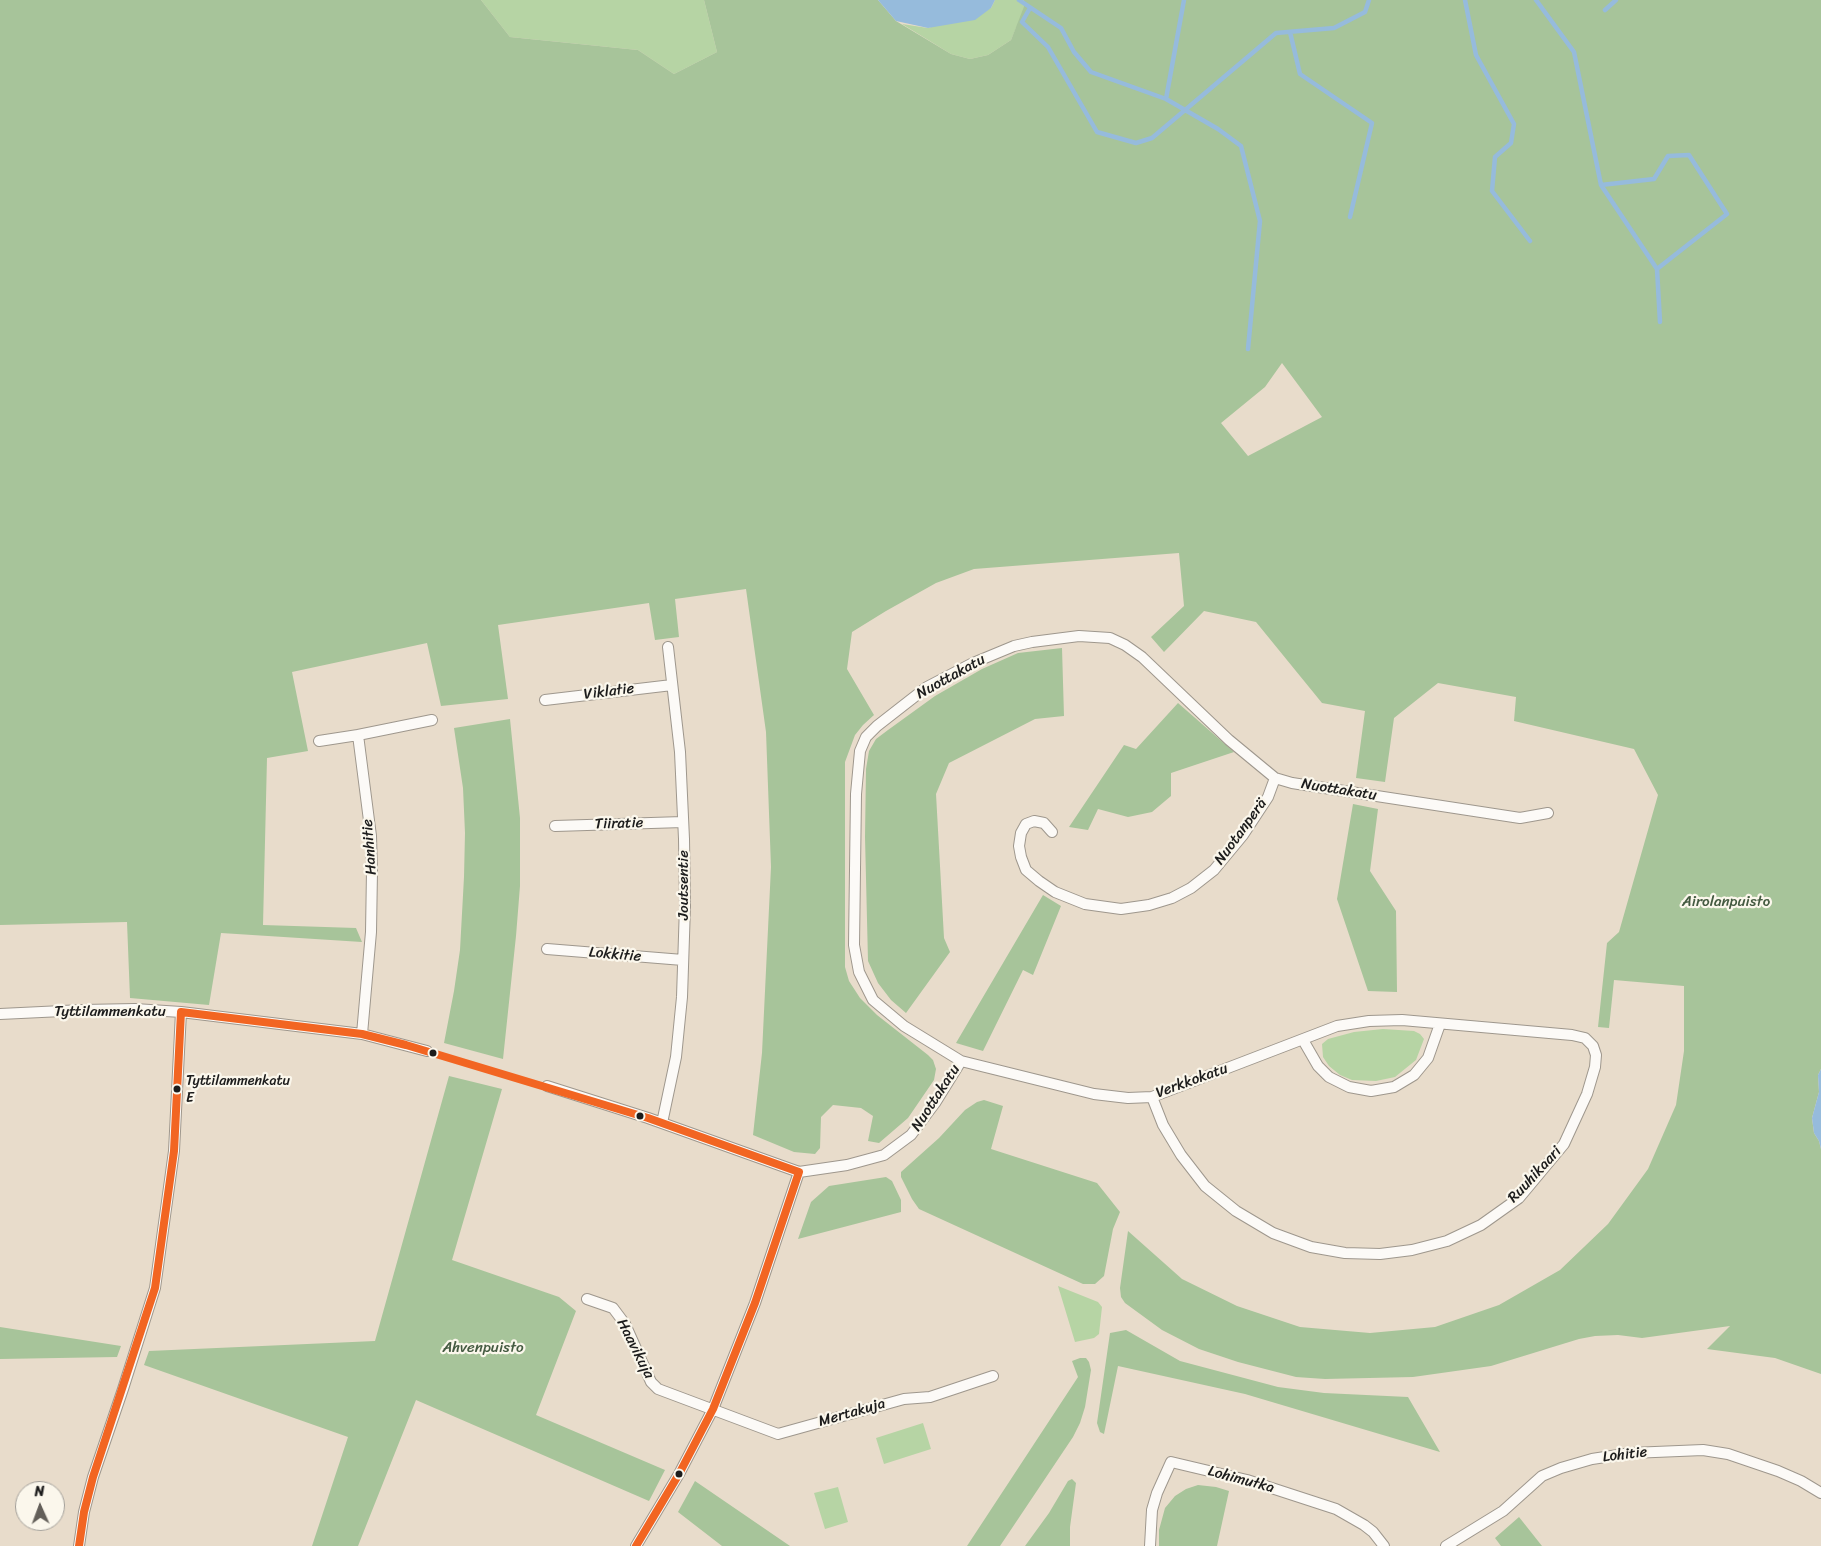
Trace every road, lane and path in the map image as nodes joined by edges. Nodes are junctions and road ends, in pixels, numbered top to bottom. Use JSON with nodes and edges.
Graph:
{"nodes":[{"id":1,"x":668,"y":647,"type":"dead end"},
{"id":2,"x":672,"y":685,"type":"junction"},
{"id":3,"x":545,"y":700,"type":"dead end"},
{"id":4,"x":432,"y":720,"type":"dead end"},
{"id":5,"x":358,"y":735,"type":"junction"},
{"id":6,"x":319,"y":741,"type":"dead end"},
{"id":7,"x":1274,"y":778,"type":"junction"},
{"id":8,"x":1548,"y":812,"type":"dead end"},
{"id":9,"x":683,"y":822,"type":"junction"},
{"id":10,"x":555,"y":826,"type":"dead end"},
{"id":11,"x":1052,"y":832,"type":"dead end"},
{"id":12,"x":547,"y":949,"type":"dead end"},
{"id":13,"x":683,"y":960,"type":"junction"},
{"id":14,"x":181,"y":1012,"type":"junction"},
{"id":15,"x":0,"y":1014,"type":"edge"},
{"id":16,"x":1440,"y":1024,"type":"junction"},
{"id":17,"x":362,"y":1034,"type":"junction"},
{"id":18,"x":1303,"y":1040,"type":"junction"},
{"id":19,"x":1593,"y":1046,"type":"joint"},
{"id":20,"x":427,"y":1051,"type":"dead end"},
{"id":21,"x":961,"y":1061,"type":"junction"},
{"id":22,"x":547,"y":1086,"type":"dead end"},
{"id":23,"x":1152,"y":1097,"type":"junction"},
{"id":24,"x":662,"y":1122,"type":"junction"},
{"id":25,"x":799,"y":1172,"type":"junction"},
{"id":26,"x":586,"y":1299,"type":"dead end"},
{"id":27,"x":993,"y":1376,"type":"dead end"},
{"id":28,"x":712,"y":1409,"type":"junction"},
{"id":29,"x":1821,"y":1493,"type":"edge"},
{"id":30,"x":79,"y":1546,"type":"edge"},
{"id":31,"x":636,"y":1546,"type":"edge"},
{"id":32,"x":1150,"y":1546,"type":"edge"},
{"id":33,"x":1384,"y":1546,"type":"edge"},
{"id":34,"x":1446,"y":1546,"type":"edge"}],
"edges":[{"from":1,"to":2,"type":"street","name":"Joutsentie"},
{"from":2,"to":3,"type":"street","name":"Viklatie"},
{"from":2,"to":9,"type":"street","name":"Joutsentie"},
{"from":4,"to":5,"type":"street"},
{"from":5,"to":6,"type":"street"},
{"from":5,"to":17,"type":"street","name":"Hanhitie"},
{"from":7,"to":8,"type":"street","name":"Nuottakatu"},
{"from":7,"to":11,"type":"street","name":"Nuotanperä"},
{"from":7,"to":21,"type":"street","name":"Nuottakatu"},
{"from":9,"to":10,"type":"street","name":"Tiiratie"},
{"from":9,"to":13,"type":"street","name":"Joutsentie"},
{"from":12,"to":13,"type":"street","name":"Lokkitie"},
{"from":13,"to":24,"type":"street","name":"Joutsentie"},
{"from":14,"to":15,"type":"street","name":"Tyttilammenkatu"},
{"from":14,"to":17,"type":"street","name":"Tyttilammenkatu"},
{"from":14,"to":30,"type":"street"},
{"from":16,"to":18,"type":"street","name":"Verkkokatu"},
{"from":16,"to":18,"type":"street"},
{"from":16,"to":19,"type":"street","name":"Verkkokatu"},
{"from":17,"to":20,"type":"street","name":"Tyttilammenkatu"},
{"from":18,"to":23,"type":"street","name":"Verkkokatu"},
{"from":19,"to":23,"type":"street","name":"Ruuhikaari"},
{"from":21,"to":23,"type":"street","name":"Verkkokatu"},
{"from":21,"to":25,"type":"street","name":"Nuottakatu"},
{"from":22,"to":24,"type":"street"},
{"from":24,"to":25,"type":"street"},
{"from":25,"to":28,"type":"street"},
{"from":26,"to":28,"type":"street","name":"Haavikuja"},
{"from":27,"to":28,"type":"street","name":"Mertakuja"},
{"from":28,"to":31,"type":"street"},
{"from":29,"to":34,"type":"street","name":"Lohitie"},
{"from":32,"to":33,"type":"street","name":"Lohimutka"}]}
